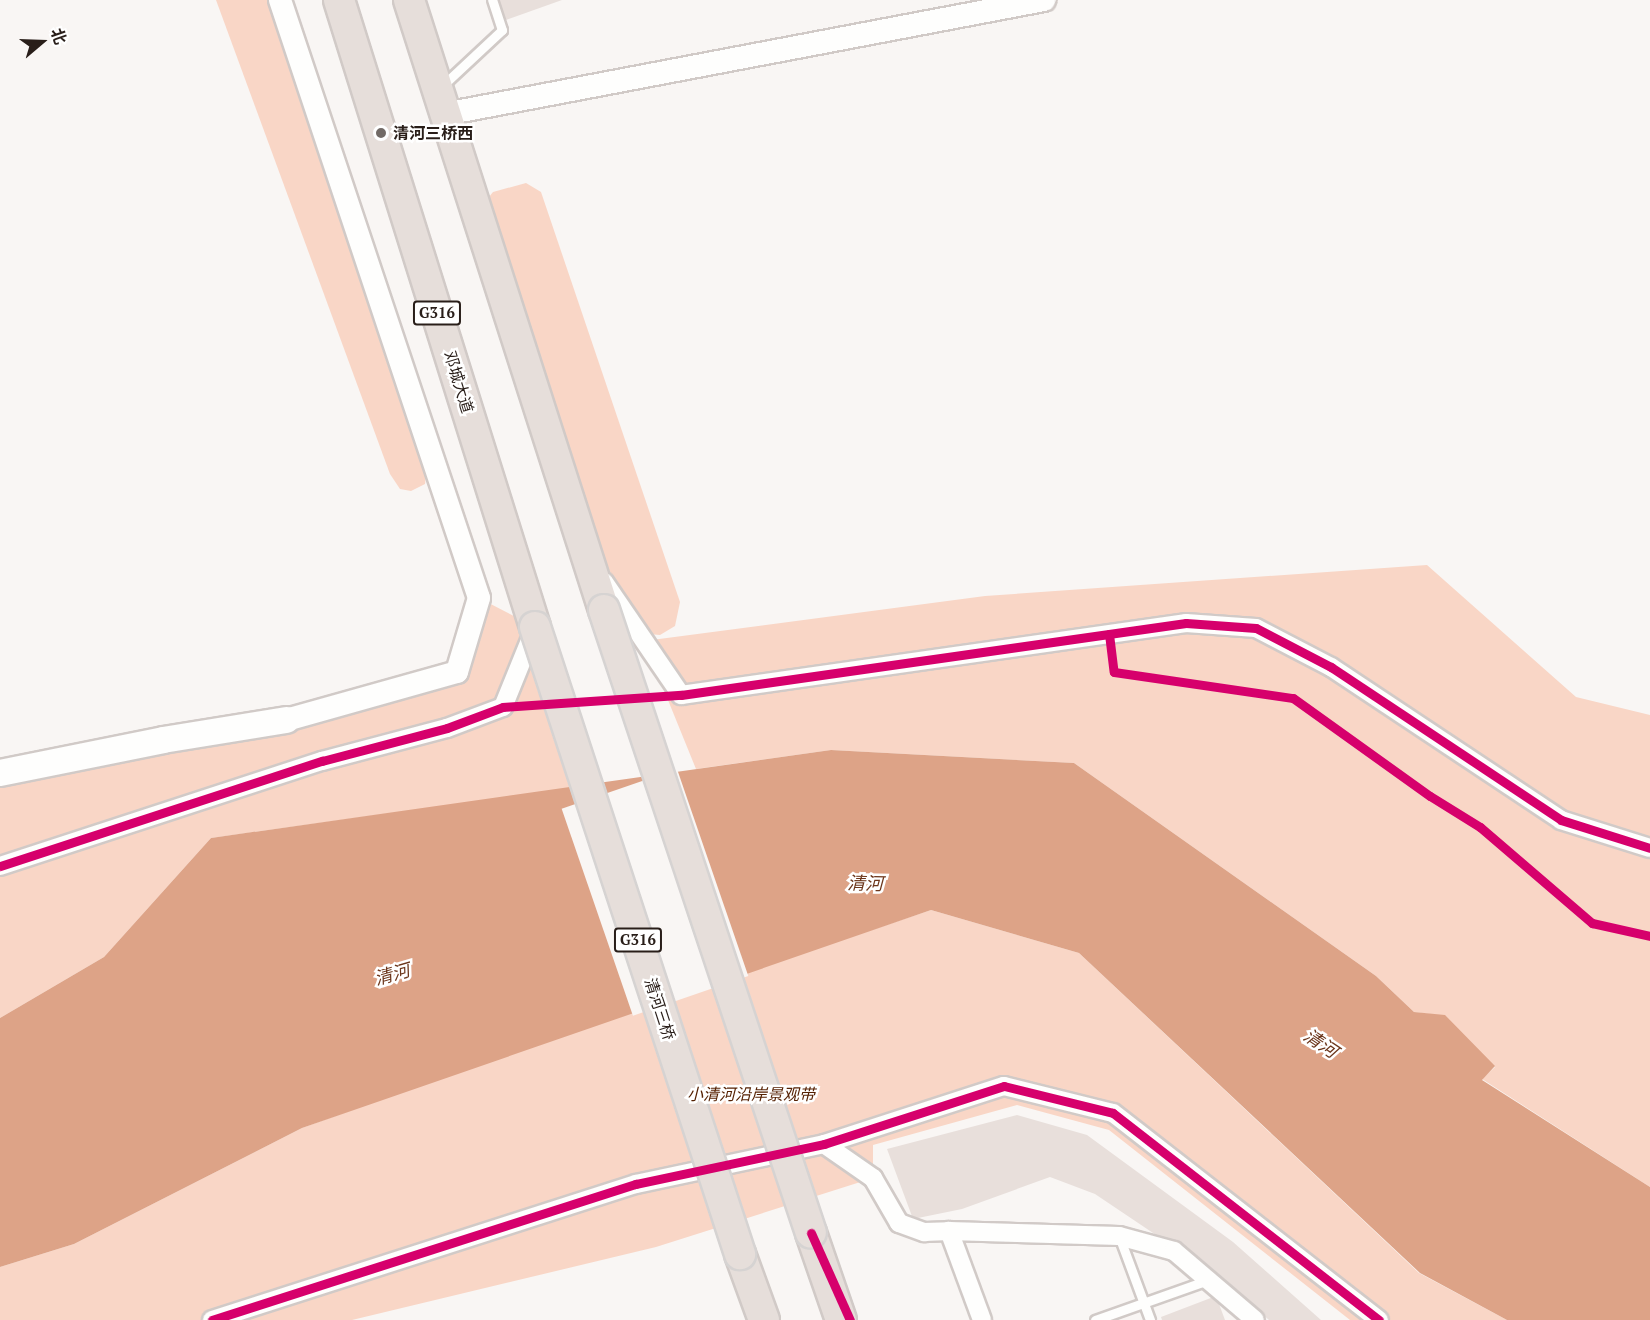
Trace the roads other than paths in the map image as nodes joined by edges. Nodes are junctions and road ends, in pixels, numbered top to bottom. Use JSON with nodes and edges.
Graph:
{"nodes":[{"id":1,"x":280,"y":0,"type":"edge"},
{"id":2,"x":339,"y":0,"type":"edge"},
{"id":3,"x":409,"y":0,"type":"edge"},
{"id":4,"x":492,"y":0,"type":"edge"},
{"id":5,"x":1044,"y":0,"type":"edge"},
{"id":6,"x":442,"y":102,"type":"junction"},
{"id":7,"x":587,"y":557,"type":"junction"},
{"id":8,"x":535,"y":627,"type":"junction"},
{"id":9,"x":286,"y":720,"type":"junction"},
{"id":10,"x":0,"y":757,"type":"edge"},
{"id":11,"x":0,"y":773,"type":"edge"},
{"id":12,"x":1650,"y":848,"type":"edge"},
{"id":13,"x":0,"y":866,"type":"edge"},
{"id":14,"x":824,"y":1144,"type":"junction"},
{"id":15,"x":949,"y":1231,"type":"junction"},
{"id":16,"x":811,"y":1233,"type":"junction"},
{"id":17,"x":1119,"y":1236,"type":"junction"},
{"id":18,"x":740,"y":1254,"type":"junction"},
{"id":19,"x":1208,"y":1280,"type":"junction"},
{"id":20,"x":1144,"y":1303,"type":"junction"},
{"id":21,"x":212,"y":1320,"type":"edge"},
{"id":22,"x":758,"y":1320,"type":"edge"},
{"id":23,"x":764,"y":1320,"type":"edge"},
{"id":24,"x":841,"y":1320,"type":"edge"},
{"id":25,"x":850,"y":1320,"type":"edge"},
{"id":26,"x":982,"y":1320,"type":"edge"},
{"id":27,"x":1095,"y":1320,"type":"edge"},
{"id":28,"x":1150,"y":1320,"type":"edge"},
{"id":29,"x":1254,"y":1320,"type":"edge"},
{"id":30,"x":1379,"y":1320,"type":"edge"}],
"edges":[{"from":1,"to":9,"type":"street"},
{"from":2,"to":8,"type":"highway","name":"邓城大道","number":"G316"},
{"from":3,"to":6,"type":"highway"},
{"from":4,"to":6,"type":"lane"},
{"from":5,"to":6,"type":"street"},
{"from":6,"to":7,"type":"highway"},
{"from":7,"to":12,"type":"street"},
{"from":7,"to":16,"type":"highway","bridge":true},
{"from":8,"to":13,"type":"street"},
{"from":8,"to":18,"type":"highway","name":"清河三桥","number":"G316","bridge":true},
{"from":9,"to":10,"type":"main road"},
{"from":9,"to":11,"type":"main road"},
{"from":14,"to":15,"type":"street"},
{"from":14,"to":21,"type":"street"},
{"from":14,"to":30,"type":"street"},
{"from":15,"to":17,"type":"street"},
{"from":15,"to":26,"type":"street"},
{"from":16,"to":24,"type":"highway"},
{"from":16,"to":25,"type":"street"},
{"from":17,"to":19,"type":"street"},
{"from":17,"to":20,"type":"lane"},
{"from":18,"to":22,"type":"street"},
{"from":18,"to":23,"type":"highway","number":"G316"},
{"from":19,"to":20,"type":"lane"},
{"from":19,"to":29,"type":"street"},
{"from":20,"to":27,"type":"lane"},
{"from":20,"to":28,"type":"lane"}]}
